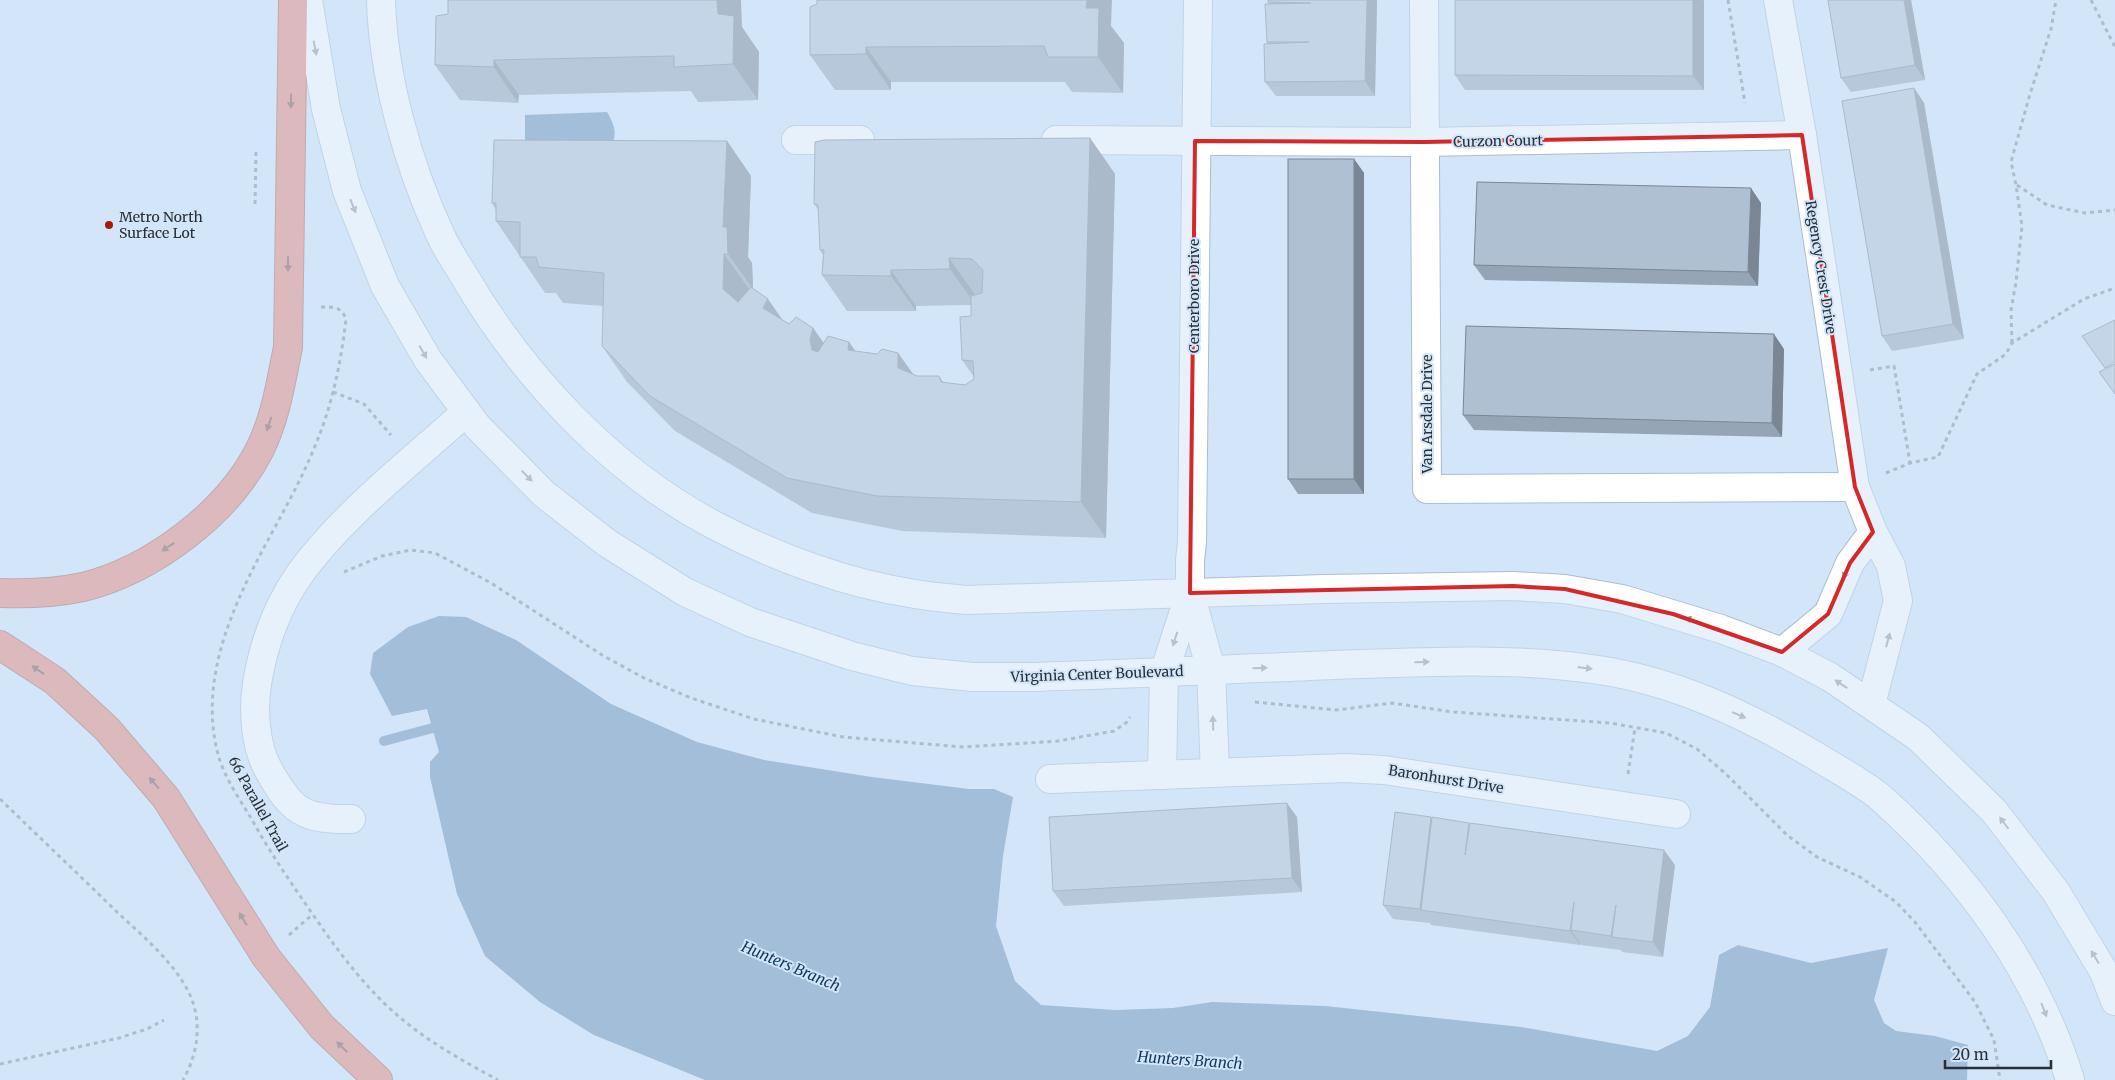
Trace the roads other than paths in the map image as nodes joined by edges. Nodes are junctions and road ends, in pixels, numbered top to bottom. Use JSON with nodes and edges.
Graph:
{"nodes":[{"id":1,"x":293,"y":0,"type":"edge"},
{"id":2,"x":308,"y":0,"type":"edge"},
{"id":3,"x":381,"y":0,"type":"edge"},
{"id":4,"x":1198,"y":0,"type":"edge"},
{"id":5,"x":1424,"y":0,"type":"edge"},
{"id":6,"x":1778,"y":0,"type":"edge"},
{"id":7,"x":1802,"y":135,"type":"junction"},
{"id":8,"x":796,"y":140,"type":"dead end"},
{"id":9,"x":885,"y":140,"type":"edge"},
{"id":10,"x":1032,"y":140,"type":"edge"},
{"id":11,"x":1195,"y":141,"type":"junction"},
{"id":12,"x":1424,"y":142,"type":"junction"},
{"id":13,"x":466,"y":412,"type":"junction"},
{"id":14,"x":1856,"y":486,"type":"junction"},
{"id":15,"x":1873,"y":532,"type":"junction"},
{"id":16,"x":0,"y":593,"type":"edge"},
{"id":17,"x":1190,"y":593,"type":"junction"},
{"id":18,"x":0,"y":645,"type":"edge"},
{"id":19,"x":1782,"y":652,"type":"junction"},
{"id":20,"x":1211,"y":670,"type":"junction"},
{"id":21,"x":1164,"y":673,"type":"junction"},
{"id":22,"x":1871,"y":704,"type":"junction"},
{"id":23,"x":1215,"y":772,"type":"junction"},
{"id":24,"x":1162,"y":775,"type":"junction"},
{"id":25,"x":1050,"y":779,"type":"dead end"},
{"id":26,"x":1676,"y":814,"type":"dead end"},
{"id":27,"x":351,"y":819,"type":"dead end"},
{"id":28,"x":2115,"y":1001,"type":"edge"},
{"id":29,"x":378,"y":1080,"type":"edge"},
{"id":30,"x":2070,"y":1080,"type":"edge"}],
"edges":[{"from":1,"to":16,"type":"highway","one_way":true},
{"from":2,"to":13,"type":"street","name":"Virginia Center Boulevard","one_way":true},
{"from":3,"to":17,"type":"street"},
{"from":4,"to":11,"type":"street","name":"Centerboro Drive"},
{"from":5,"to":12,"type":"street","name":"Van Arsdale Drive"},
{"from":6,"to":7,"type":"street","name":"Regency Crest Drive"},
{"from":7,"to":12,"type":"street","name":"Curzon Court"},
{"from":7,"to":14,"type":"street","name":"Regency Crest Drive"},
{"from":8,"to":9,"type":"street"},
{"from":10,"to":11,"type":"street","name":"Curzon Court"},
{"from":11,"to":12,"type":"street","name":"Curzon Court"},
{"from":11,"to":17,"type":"street","name":"Centerboro Drive"},
{"from":12,"to":14,"type":"street","name":"Van Arsdale Drive"},
{"from":13,"to":21,"type":"street","name":"Virginia Center Boulevard","one_way":true},
{"from":13,"to":27,"type":"street"},
{"from":14,"to":15,"type":"street","name":"Regency Crest Drive"},
{"from":15,"to":19,"type":"street","one_way":true},
{"from":22,"to":15,"type":"street","name":"Regency Crest Drive","one_way":true},
{"from":19,"to":17,"type":"street","one_way":true},
{"from":17,"to":20,"type":"street"},
{"from":17,"to":21,"type":"street","one_way":true},
{"from":29,"to":18,"type":"highway","one_way":true},
{"from":22,"to":19,"type":"street","one_way":true},
{"from":20,"to":21,"type":"street","name":"Virginia Center Boulevard"},
{"from":23,"to":20,"type":"street","one_way":true},
{"from":20,"to":30,"type":"street","name":"Virginia Center Boulevard","one_way":true},
{"from":21,"to":24,"type":"street"},
{"from":28,"to":22,"type":"street","one_way":true},
{"from":23,"to":24,"type":"street","name":"Baronhurst Drive"},
{"from":23,"to":26,"type":"street","name":"Baronhurst Drive"},
{"from":24,"to":25,"type":"street","name":"Baronhurst Drive"}]}
